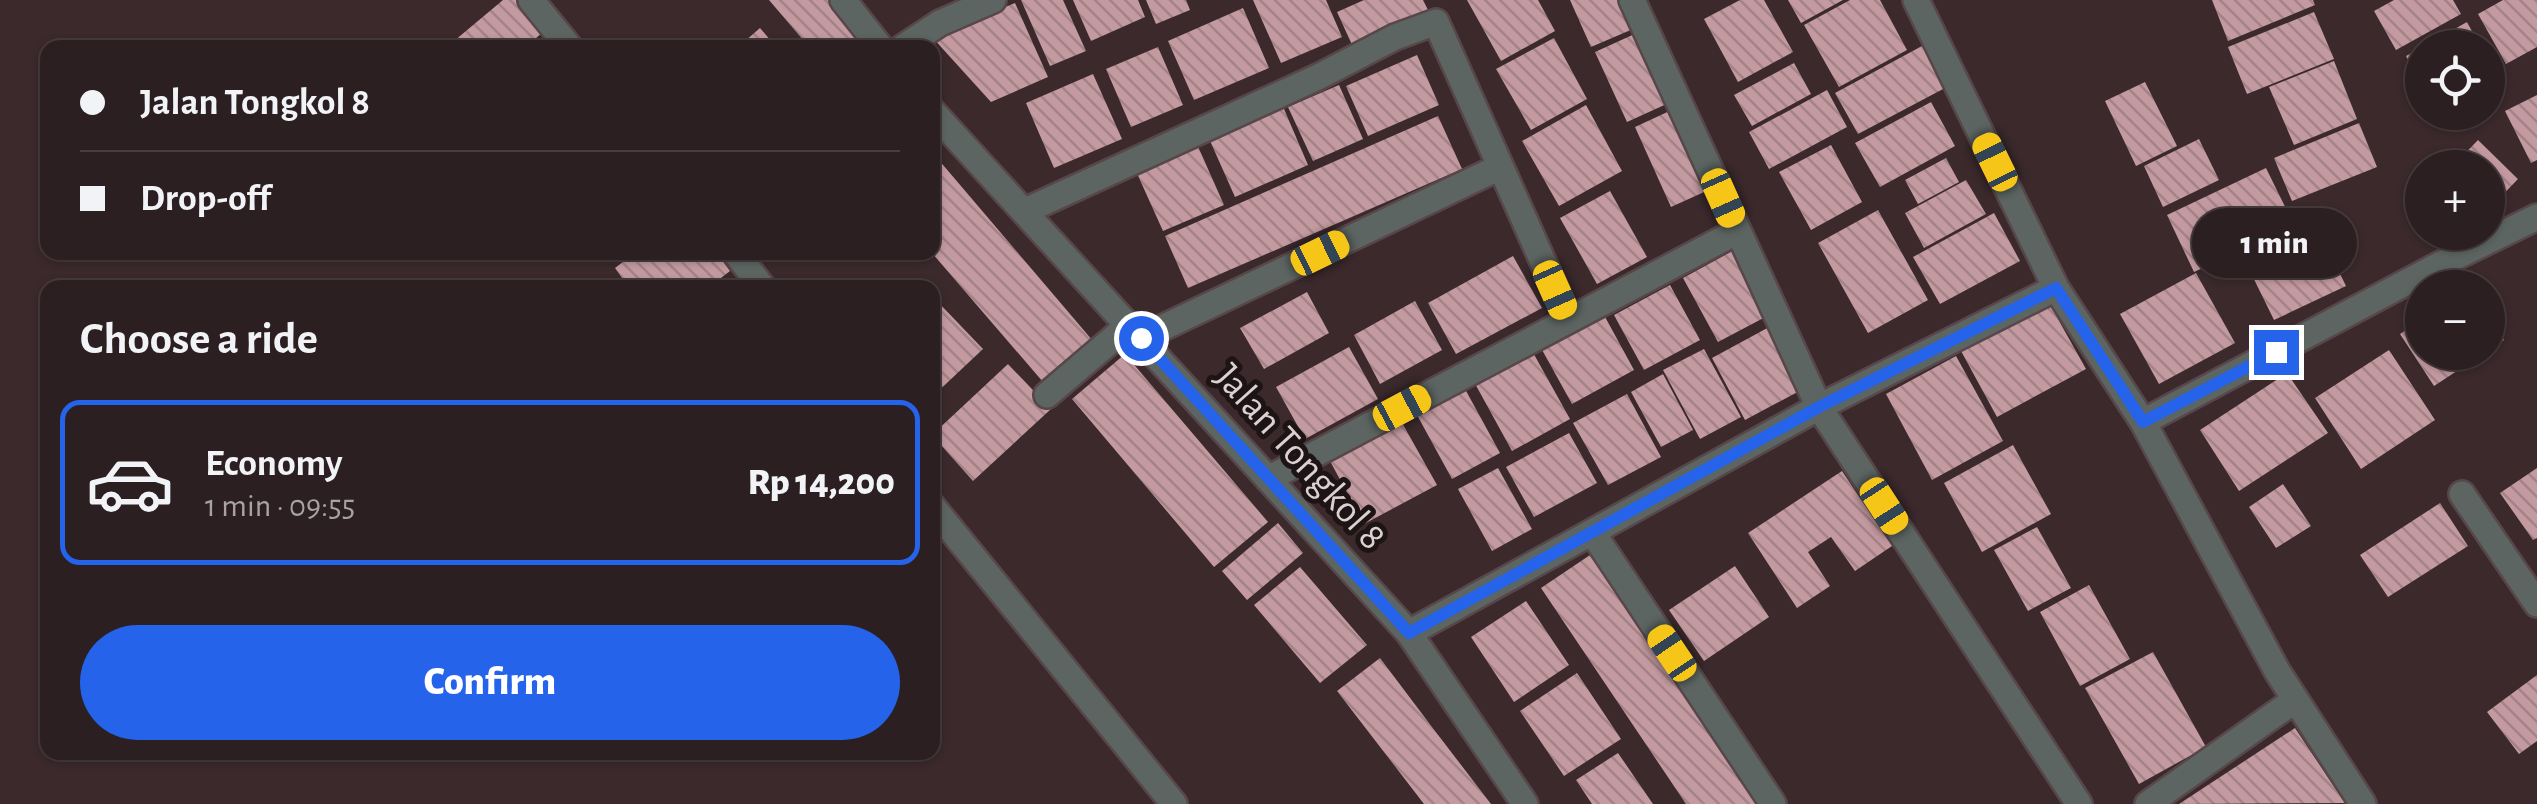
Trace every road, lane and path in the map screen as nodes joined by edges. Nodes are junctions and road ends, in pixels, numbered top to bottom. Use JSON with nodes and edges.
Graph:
{"nodes":[{"id":1,"x":531,"y":0,"type":"edge"},
{"id":2,"x":843,"y":0,"type":"edge"},
{"id":3,"x":991,"y":0,"type":"edge"},
{"id":4,"x":1632,"y":0,"type":"edge"},
{"id":5,"x":1916,"y":0,"type":"edge"},
{"id":6,"x":1431,"y":11,"type":"edge"},
{"id":7,"x":564,"y":40,"type":"edge"},
{"id":8,"x":874,"y":40,"type":"edge"},
{"id":9,"x":915,"y":40,"type":"edge"},
{"id":10,"x":940,"y":120,"type":"edge"},
{"id":11,"x":1500,"y":167,"type":"junction"},
{"id":12,"x":1025,"y":211,"type":"junction"},
{"id":13,"x":2537,"y":218,"type":"edge"},
{"id":14,"x":1738,"y":231,"type":"junction"},
{"id":15,"x":2056,"y":288,"type":"junction"},
{"id":16,"x":1568,"y":320,"type":"junction"},
{"id":17,"x":1135,"y":332,"type":"junction"},
{"id":18,"x":1047,"y":394,"type":"dead end"},
{"id":19,"x":1819,"y":407,"type":"junction"},
{"id":20,"x":2143,"y":422,"type":"junction"},
{"id":21,"x":1268,"y":479,"type":"junction"},
{"id":22,"x":2462,"y":494,"type":"dead end"},
{"id":23,"x":940,"y":516,"type":"edge"},
{"id":24,"x":1592,"y":532,"type":"junction"},
{"id":25,"x":2537,"y":604,"type":"edge"},
{"id":26,"x":1409,"y":633,"type":"junction"},
{"id":27,"x":2295,"y":700,"type":"junction"},
{"id":28,"x":1174,"y":804,"type":"edge"},
{"id":29,"x":1525,"y":804,"type":"edge"},
{"id":30,"x":1772,"y":804,"type":"edge"},
{"id":31,"x":2080,"y":804,"type":"edge"},
{"id":32,"x":2148,"y":804,"type":"edge"},
{"id":33,"x":2363,"y":804,"type":"edge"}],
"edges":[{"from":1,"to":7,"type":"street"},
{"from":2,"to":8,"type":"street"},
{"from":3,"to":9,"type":"street"},
{"from":4,"to":14,"type":"street"},
{"from":5,"to":15,"type":"street"},
{"from":6,"to":11,"type":"street"},
{"from":6,"to":12,"type":"street"},
{"from":10,"to":12,"type":"street","name":"Jalan Tongkol 8"},
{"from":11,"to":16,"type":"street"},
{"from":11,"to":17,"type":"street"},
{"from":12,"to":17,"type":"street","name":"Jalan Tongkol 8"},
{"from":13,"to":20,"type":"street"},
{"from":14,"to":16,"type":"street"},
{"from":14,"to":19,"type":"street"},
{"from":15,"to":19,"type":"street"},
{"from":15,"to":20,"type":"street"},
{"from":16,"to":21,"type":"street"},
{"from":17,"to":18,"type":"street"},
{"from":17,"to":21,"type":"street","name":"Jalan Tongkol 8"},
{"from":19,"to":24,"type":"street"},
{"from":19,"to":31,"type":"street"},
{"from":20,"to":27,"type":"street"},
{"from":21,"to":26,"type":"street","name":"Jalan Tongkol 8"},
{"from":22,"to":25,"type":"street"},
{"from":23,"to":28,"type":"street"},
{"from":24,"to":26,"type":"street"},
{"from":24,"to":30,"type":"street"},
{"from":26,"to":29,"type":"street","name":"Jalan Tongkol 8"},
{"from":27,"to":32,"type":"street"},
{"from":27,"to":33,"type":"street"}]}
